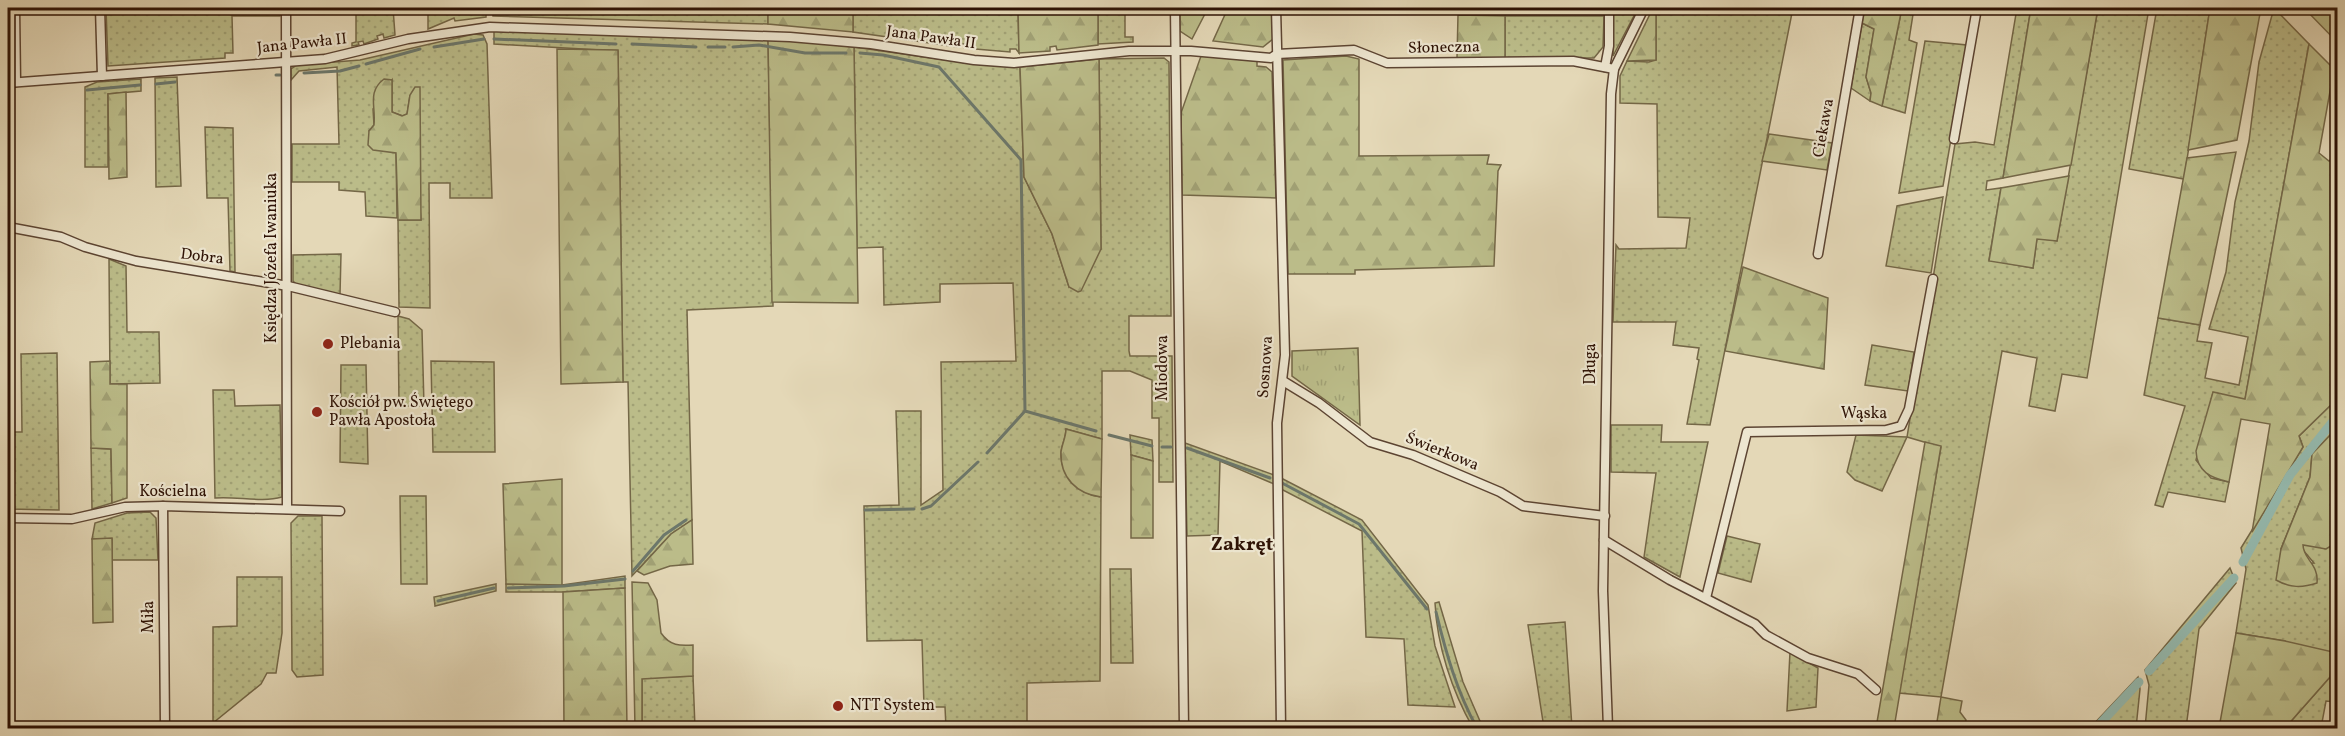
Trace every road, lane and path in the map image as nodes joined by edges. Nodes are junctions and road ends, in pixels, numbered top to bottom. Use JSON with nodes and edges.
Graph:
{"nodes":[{"id":1,"x":15,"y":8,"type":"edge"},
{"id":2,"x":100,"y":8,"type":"edge"},
{"id":3,"x":286,"y":8,"type":"edge"},
{"id":4,"x":1175,"y":8,"type":"edge"},
{"id":5,"x":1276,"y":8,"type":"edge"},
{"id":6,"x":1609,"y":8,"type":"edge"},
{"id":7,"x":1644,"y":8,"type":"edge"},
{"id":8,"x":1860,"y":8,"type":"edge"},
{"id":9,"x":1977,"y":8,"type":"edge"},
{"id":10,"x":1176,"y":51,"type":"junction"},
{"id":11,"x":1277,"y":54,"type":"junction"},
{"id":12,"x":286,"y":62,"type":"junction"},
{"id":13,"x":1610,"y":68,"type":"junction"},
{"id":14,"x":102,"y":76,"type":"junction"},
{"id":15,"x":12,"y":83,"type":"edge"},
{"id":16,"x":1954,"y":140,"type":"dead end"},
{"id":17,"x":8,"y":227,"type":"edge"},
{"id":18,"x":1818,"y":254,"type":"dead end"},
{"id":19,"x":1933,"y":279,"type":"dead end"},
{"id":20,"x":288,"y":286,"type":"junction"},
{"id":21,"x":395,"y":312,"type":"dead end"},
{"id":22,"x":1283,"y":381,"type":"junction"},
{"id":23,"x":163,"y":506,"type":"junction"},
{"id":24,"x":286,"y":510,"type":"junction"},
{"id":25,"x":340,"y":511,"type":"dead end"},
{"id":26,"x":1605,"y":516,"type":"junction"},
{"id":27,"x":8,"y":518,"type":"edge"},
{"id":28,"x":1604,"y":540,"type":"junction"},
{"id":29,"x":1706,"y":598,"type":"junction"},
{"id":30,"x":1876,"y":690,"type":"dead end"},
{"id":31,"x":165,"y":729,"type":"edge"},
{"id":32,"x":1184,"y":729,"type":"edge"},
{"id":33,"x":1281,"y":729,"type":"edge"},
{"id":34,"x":1608,"y":729,"type":"edge"}],
"edges":[{"from":1,"to":15,"type":"street"},
{"from":2,"to":14,"type":"street"},
{"from":3,"to":12,"type":"street","name":"Księdza Józefa Iwaniuka"},
{"from":4,"to":10,"type":"street","name":"Miodowa"},
{"from":5,"to":11,"type":"street","name":"Sosnowa"},
{"from":6,"to":13,"type":"street"},
{"from":7,"to":13,"type":"street","name":"Długa"},
{"from":8,"to":18,"type":"street","name":"Ciekawa"},
{"from":9,"to":16,"type":"street"},
{"from":10,"to":11,"type":"street","name":"Jana Pawła II"},
{"from":10,"to":12,"type":"street","name":"Jana Pawła II"},
{"from":10,"to":32,"type":"street","name":"Miodowa"},
{"from":11,"to":13,"type":"street","name":"Słoneczna"},
{"from":11,"to":22,"type":"street","name":"Sosnowa"},
{"from":12,"to":14,"type":"street","name":"Jana Pawła II"},
{"from":12,"to":20,"type":"street","name":"Księdza Józefa Iwaniuka"},
{"from":13,"to":26,"type":"street","name":"Długa"},
{"from":14,"to":15,"type":"street","name":"Jana Pawła II"},
{"from":17,"to":20,"type":"street","name":"Dobra"},
{"from":19,"to":29,"type":"street","name":"Wąska"},
{"from":20,"to":21,"type":"street","name":"Dobra"},
{"from":20,"to":24,"type":"street","name":"Księdza Józefa Iwaniuka"},
{"from":22,"to":26,"type":"street","name":"Świerkowa"},
{"from":22,"to":33,"type":"street","name":"Sosnowa"},
{"from":23,"to":24,"type":"street","name":"Kościelna"},
{"from":23,"to":27,"type":"street","name":"Kościelna"},
{"from":23,"to":31,"type":"street","name":"Miła"},
{"from":24,"to":25,"type":"street","name":"Kościelna"},
{"from":26,"to":28,"type":"street","name":"Długa"},
{"from":28,"to":29,"type":"street"},
{"from":28,"to":34,"type":"street","name":"Długa"},
{"from":29,"to":30,"type":"street"}]}
